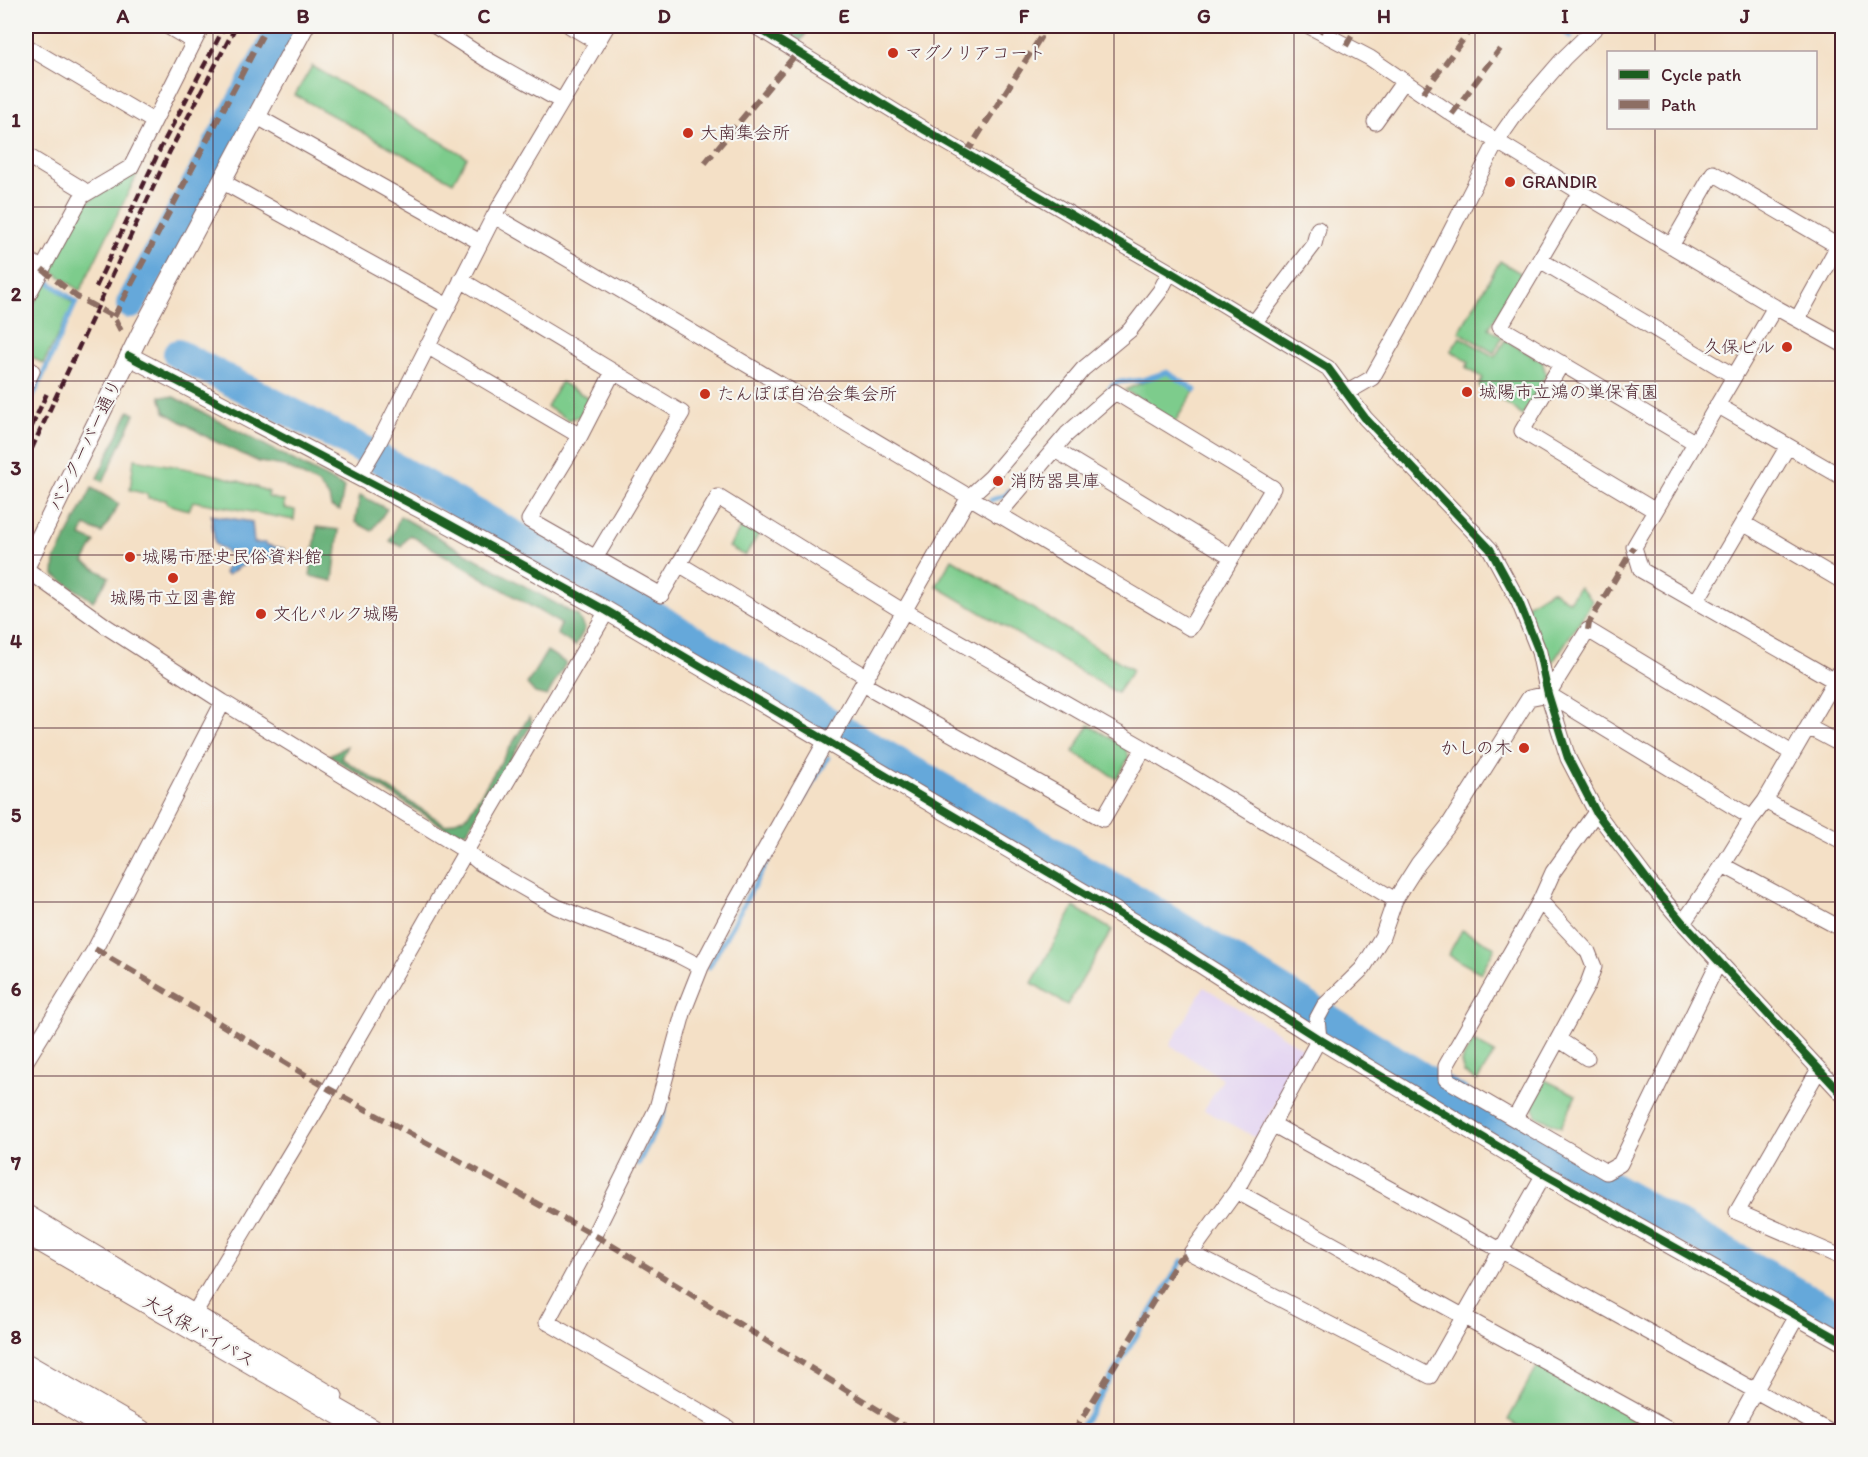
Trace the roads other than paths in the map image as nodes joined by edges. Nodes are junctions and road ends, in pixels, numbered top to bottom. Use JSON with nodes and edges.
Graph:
{"nodes":[{"id":1,"x":167,"y":26,"type":"edge"},
{"id":2,"x":202,"y":26,"type":"edge"},
{"id":3,"x":305,"y":26,"type":"edge"},
{"id":4,"x":435,"y":26,"type":"edge"},
{"id":5,"x":570,"y":26,"type":"edge"},
{"id":6,"x":607,"y":26,"type":"edge"},
{"id":7,"x":754,"y":26,"type":"edge"},
{"id":8,"x":1309,"y":26,"type":"edge"},
{"id":9,"x":1597,"y":26,"type":"edge"},
{"id":10,"x":194,"y":42,"type":"junction"},
{"id":11,"x":597,"y":42,"type":"junction"},
{"id":12,"x":26,"y":46,"type":"edge"},
{"id":13,"x":1404,"y":81,"type":"junction"},
{"id":14,"x":561,"y":101,"type":"junction"},
{"id":15,"x":256,"y":116,"type":"junction"},
{"id":16,"x":153,"y":121,"type":"junction"},
{"id":17,"x":1375,"y":122,"type":"dead end"},
{"id":18,"x":1497,"y":141,"type":"junction"},
{"id":19,"x":26,"y":155,"type":"edge"},
{"id":20,"x":223,"y":182,"type":"junction"},
{"id":21,"x":1580,"y":192,"type":"junction"},
{"id":22,"x":82,"y":196,"type":"junction"},
{"id":23,"x":494,"y":216,"type":"junction"},
{"id":24,"x":1318,"y":229,"type":"dead end"},
{"id":25,"x":480,"y":242,"type":"junction"},
{"id":26,"x":1671,"y":246,"type":"junction"},
{"id":27,"x":26,"y":258,"type":"edge"},
{"id":28,"x":1540,"y":260,"type":"junction"},
{"id":29,"x":42,"y":268,"type":"junction"},
{"id":30,"x":1170,"y":272,"type":"junction"},
{"id":31,"x":461,"y":280,"type":"junction"},
{"id":32,"x":26,"y":300,"type":"edge"},
{"id":33,"x":448,"y":306,"type":"junction"},
{"id":34,"x":1776,"y":307,"type":"junction"},
{"id":35,"x":1798,"y":318,"type":"junction"},
{"id":36,"x":1254,"y":323,"type":"junction"},
{"id":37,"x":1842,"y":344,"type":"edge"},
{"id":38,"x":427,"y":346,"type":"junction"},
{"id":39,"x":129,"y":356,"type":"junction"},
{"id":40,"x":1562,"y":363,"type":"junction"},
{"id":41,"x":26,"y":366,"type":"edge"},
{"id":42,"x":613,"y":372,"type":"junction"},
{"id":43,"x":1734,"y":376,"type":"junction"},
{"id":44,"x":26,"y":384,"type":"edge"},
{"id":45,"x":1346,"y":393,"type":"junction"},
{"id":46,"x":1717,"y":405,"type":"junction"},
{"id":47,"x":580,"y":436,"type":"junction"},
{"id":48,"x":1694,"y":442,"type":"junction"},
{"id":49,"x":1788,"y":446,"type":"junction"},
{"id":50,"x":1055,"y":450,"type":"junction"},
{"id":51,"x":358,"y":476,"type":"junction"},
{"id":52,"x":1842,"y":477,"type":"edge"},
{"id":53,"x":969,"y":497,"type":"junction"},
{"id":54,"x":1654,"y":510,"type":"junction"},
{"id":55,"x":998,"y":515,"type":"junction"},
{"id":56,"x":1743,"y":524,"type":"junction"},
{"id":57,"x":596,"y":557,"type":"junction"},
{"id":58,"x":1232,"y":558,"type":"junction"},
{"id":59,"x":679,"y":564,"type":"junction"},
{"id":60,"x":26,"y":567,"type":"edge"},
{"id":61,"x":1842,"y":581,"type":"edge"},
{"id":62,"x":1696,"y":602,"type":"junction"},
{"id":63,"x":607,"y":611,"type":"junction"},
{"id":64,"x":905,"y":611,"type":"junction"},
{"id":65,"x":1839,"y":675,"type":"edge"},
{"id":66,"x":865,"y":681,"type":"junction"},
{"id":67,"x":1548,"y":694,"type":"junction"},
{"id":68,"x":223,"y":702,"type":"junction"},
{"id":69,"x":1808,"y":727,"type":"junction"},
{"id":70,"x":830,"y":740,"type":"junction"},
{"id":71,"x":1842,"y":745,"type":"edge"},
{"id":72,"x":1144,"y":748,"type":"junction"},
{"id":73,"x":1792,"y":753,"type":"junction"},
{"id":74,"x":1765,"y":801,"type":"junction"},
{"id":75,"x":1596,"y":812,"type":"junction"},
{"id":76,"x":1752,"y":818,"type":"junction"},
{"id":77,"x":1842,"y":841,"type":"edge"},
{"id":78,"x":466,"y":851,"type":"junction"},
{"id":79,"x":1723,"y":865,"type":"junction"},
{"id":80,"x":1395,"y":900,"type":"junction"},
{"id":81,"x":1540,"y":901,"type":"junction"},
{"id":82,"x":1683,"y":923,"type":"junction"},
{"id":83,"x":1842,"y":929,"type":"edge"},
{"id":84,"x":1719,"y":961,"type":"junction"},
{"id":85,"x":701,"y":967,"type":"junction"},
{"id":86,"x":1319,"y":1039,"type":"junction"},
{"id":87,"x":1557,"y":1039,"type":"junction"},
{"id":88,"x":1587,"y":1058,"type":"dead end"},
{"id":89,"x":26,"y":1060,"type":"edge"},
{"id":90,"x":1819,"y":1069,"type":"junction"},
{"id":91,"x":1842,"y":1095,"type":"edge"},
{"id":92,"x":1515,"y":1118,"type":"junction"},
{"id":93,"x":1272,"y":1124,"type":"junction"},
{"id":94,"x":1544,"y":1174,"type":"junction"},
{"id":95,"x":1236,"y":1191,"type":"junction"},
{"id":96,"x":26,"y":1212,"type":"edge"},
{"id":97,"x":26,"y":1231,"type":"edge"},
{"id":98,"x":1502,"y":1250,"type":"junction"},
{"id":99,"x":1841,"y":1257,"type":"edge"},
{"id":100,"x":195,"y":1312,"type":"junction"},
{"id":101,"x":1464,"y":1315,"type":"junction"},
{"id":102,"x":1797,"y":1316,"type":"junction"},
{"id":103,"x":1842,"y":1341,"type":"edge"},
{"id":104,"x":26,"y":1366,"type":"edge"},
{"id":105,"x":26,"y":1385,"type":"edge"},
{"id":106,"x":1756,"y":1391,"type":"junction"},
{"id":107,"x":107,"y":1431,"type":"edge"},
{"id":108,"x":140,"y":1431,"type":"edge"},
{"id":109,"x":373,"y":1431,"type":"edge"},
{"id":110,"x":382,"y":1431,"type":"edge"},
{"id":111,"x":731,"y":1431,"type":"edge"},
{"id":112,"x":1673,"y":1431,"type":"edge"},
{"id":113,"x":1732,"y":1431,"type":"edge"},
{"id":114,"x":1830,"y":1431,"type":"edge"}],
"edges":[{"from":1,"to":10,"type":"street"},
{"from":2,"to":10,"type":"street"},
{"from":3,"to":15,"type":"street","name":"バンクーバー通り"},
{"from":4,"to":14,"type":"street"},
{"from":5,"to":11,"type":"street"},
{"from":6,"to":11,"type":"street"},
{"from":7,"to":30,"type":"street"},
{"from":8,"to":13,"type":"street"},
{"from":9,"to":18,"type":"street"},
{"from":10,"to":16,"type":"street"},
{"from":11,"to":14,"type":"street"},
{"from":12,"to":16,"type":"street"},
{"from":13,"to":17,"type":"street"},
{"from":13,"to":18,"type":"street"},
{"from":14,"to":23,"type":"street"},
{"from":15,"to":20,"type":"street","name":"バンクーバー通り"},
{"from":15,"to":25,"type":"street"},
{"from":16,"to":22,"type":"street"},
{"from":18,"to":21,"type":"street"},
{"from":18,"to":45,"type":"street"},
{"from":19,"to":22,"type":"street"},
{"from":20,"to":33,"type":"street"},
{"from":20,"to":39,"type":"street","name":"バンクーバー通り"},
{"from":21,"to":26,"type":"street"},
{"from":21,"to":28,"type":"street"},
{"from":22,"to":29,"type":"street"},
{"from":23,"to":25,"type":"street"},
{"from":23,"to":53,"type":"street"},
{"from":24,"to":36,"type":"street"},
{"from":25,"to":31,"type":"street"},
{"from":26,"to":34,"type":"street"},
{"from":26,"to":35,"type":"street"},
{"from":27,"to":29,"type":"street"},
{"from":28,"to":40,"type":"street"},
{"from":28,"to":43,"type":"street"},
{"from":29,"to":32,"type":"street"},
{"from":30,"to":36,"type":"street"},
{"from":30,"to":53,"type":"street"},
{"from":31,"to":33,"type":"street"},
{"from":31,"to":42,"type":"street"},
{"from":33,"to":38,"type":"street"},
{"from":34,"to":35,"type":"street"},
{"from":34,"to":43,"type":"street"},
{"from":35,"to":37,"type":"street"},
{"from":36,"to":45,"type":"street"},
{"from":38,"to":47,"type":"street"},
{"from":38,"to":51,"type":"street"},
{"from":39,"to":51,"type":"street"},
{"from":39,"to":60,"type":"street","name":"バンクーバー通り"},
{"from":40,"to":48,"type":"street"},
{"from":40,"to":54,"type":"street"},
{"from":41,"to":44,"type":"street"},
{"from":42,"to":47,"type":"street"},
{"from":42,"to":57,"type":"street"},
{"from":43,"to":46,"type":"street"},
{"from":45,"to":67,"type":"street"},
{"from":46,"to":48,"type":"street"},
{"from":46,"to":49,"type":"street"},
{"from":47,"to":57,"type":"street"},
{"from":48,"to":54,"type":"street"},
{"from":49,"to":52,"type":"street"},
{"from":49,"to":56,"type":"street"},
{"from":50,"to":55,"type":"street"},
{"from":50,"to":58,"type":"street"},
{"from":50,"to":58,"type":"street"},
{"from":51,"to":63,"type":"street"},
{"from":53,"to":55,"type":"street"},
{"from":53,"to":64,"type":"street"},
{"from":54,"to":62,"type":"street"},
{"from":55,"to":58,"type":"street"},
{"from":56,"to":61,"type":"street"},
{"from":56,"to":62,"type":"street"},
{"from":57,"to":59,"type":"street"},
{"from":59,"to":64,"type":"street"},
{"from":59,"to":66,"type":"street"},
{"from":60,"to":68,"type":"street"},
{"from":62,"to":65,"type":"street"},
{"from":63,"to":70,"type":"street"},
{"from":63,"to":78,"type":"street"},
{"from":64,"to":66,"type":"street"},
{"from":64,"to":72,"type":"street"},
{"from":65,"to":69,"type":"street"},
{"from":66,"to":70,"type":"street"},
{"from":66,"to":72,"type":"street"},
{"from":67,"to":73,"type":"street"},
{"from":67,"to":75,"type":"street"},
{"from":67,"to":76,"type":"street"},
{"from":67,"to":80,"type":"street"},
{"from":68,"to":78,"type":"street"},
{"from":68,"to":89,"type":"street"},
{"from":69,"to":71,"type":"street"},
{"from":69,"to":73,"type":"street"},
{"from":70,"to":85,"type":"street"},
{"from":70,"to":86,"type":"street"},
{"from":72,"to":80,"type":"street"},
{"from":73,"to":74,"type":"street"},
{"from":74,"to":76,"type":"street"},
{"from":74,"to":77,"type":"street"},
{"from":75,"to":81,"type":"street"},
{"from":75,"to":82,"type":"street"},
{"from":76,"to":79,"type":"street"},
{"from":78,"to":85,"type":"street"},
{"from":78,"to":100,"type":"street"},
{"from":79,"to":82,"type":"street"},
{"from":79,"to":83,"type":"street"},
{"from":80,"to":86,"type":"street"},
{"from":81,"to":87,"type":"street"},
{"from":81,"to":92,"type":"street"},
{"from":82,"to":84,"type":"street"},
{"from":84,"to":90,"type":"street"},
{"from":84,"to":92,"type":"street"},
{"from":85,"to":111,"type":"street"},
{"from":86,"to":93,"type":"street"},
{"from":86,"to":94,"type":"street"},
{"from":87,"to":88,"type":"street"},
{"from":87,"to":92,"type":"street"},
{"from":90,"to":91,"type":"street"},
{"from":90,"to":99,"type":"street"},
{"from":93,"to":95,"type":"street"},
{"from":93,"to":98,"type":"street"},
{"from":94,"to":98,"type":"street"},
{"from":94,"to":102,"type":"street"},
{"from":95,"to":101,"type":"street"},
{"from":95,"to":101,"type":"street"},
{"from":96,"to":100,"type":"street"},
{"from":97,"to":109,"type":"highway","name":"大久保バイパス"},
{"from":98,"to":101,"type":"street"},
{"from":98,"to":106,"type":"street"},
{"from":100,"to":110,"type":"street"},
{"from":101,"to":112,"type":"street"},
{"from":102,"to":103,"type":"street"},
{"from":102,"to":106,"type":"street"},
{"from":104,"to":108,"type":"highway"},
{"from":105,"to":107,"type":"street"},
{"from":106,"to":113,"type":"street"},
{"from":106,"to":114,"type":"street"}]}
